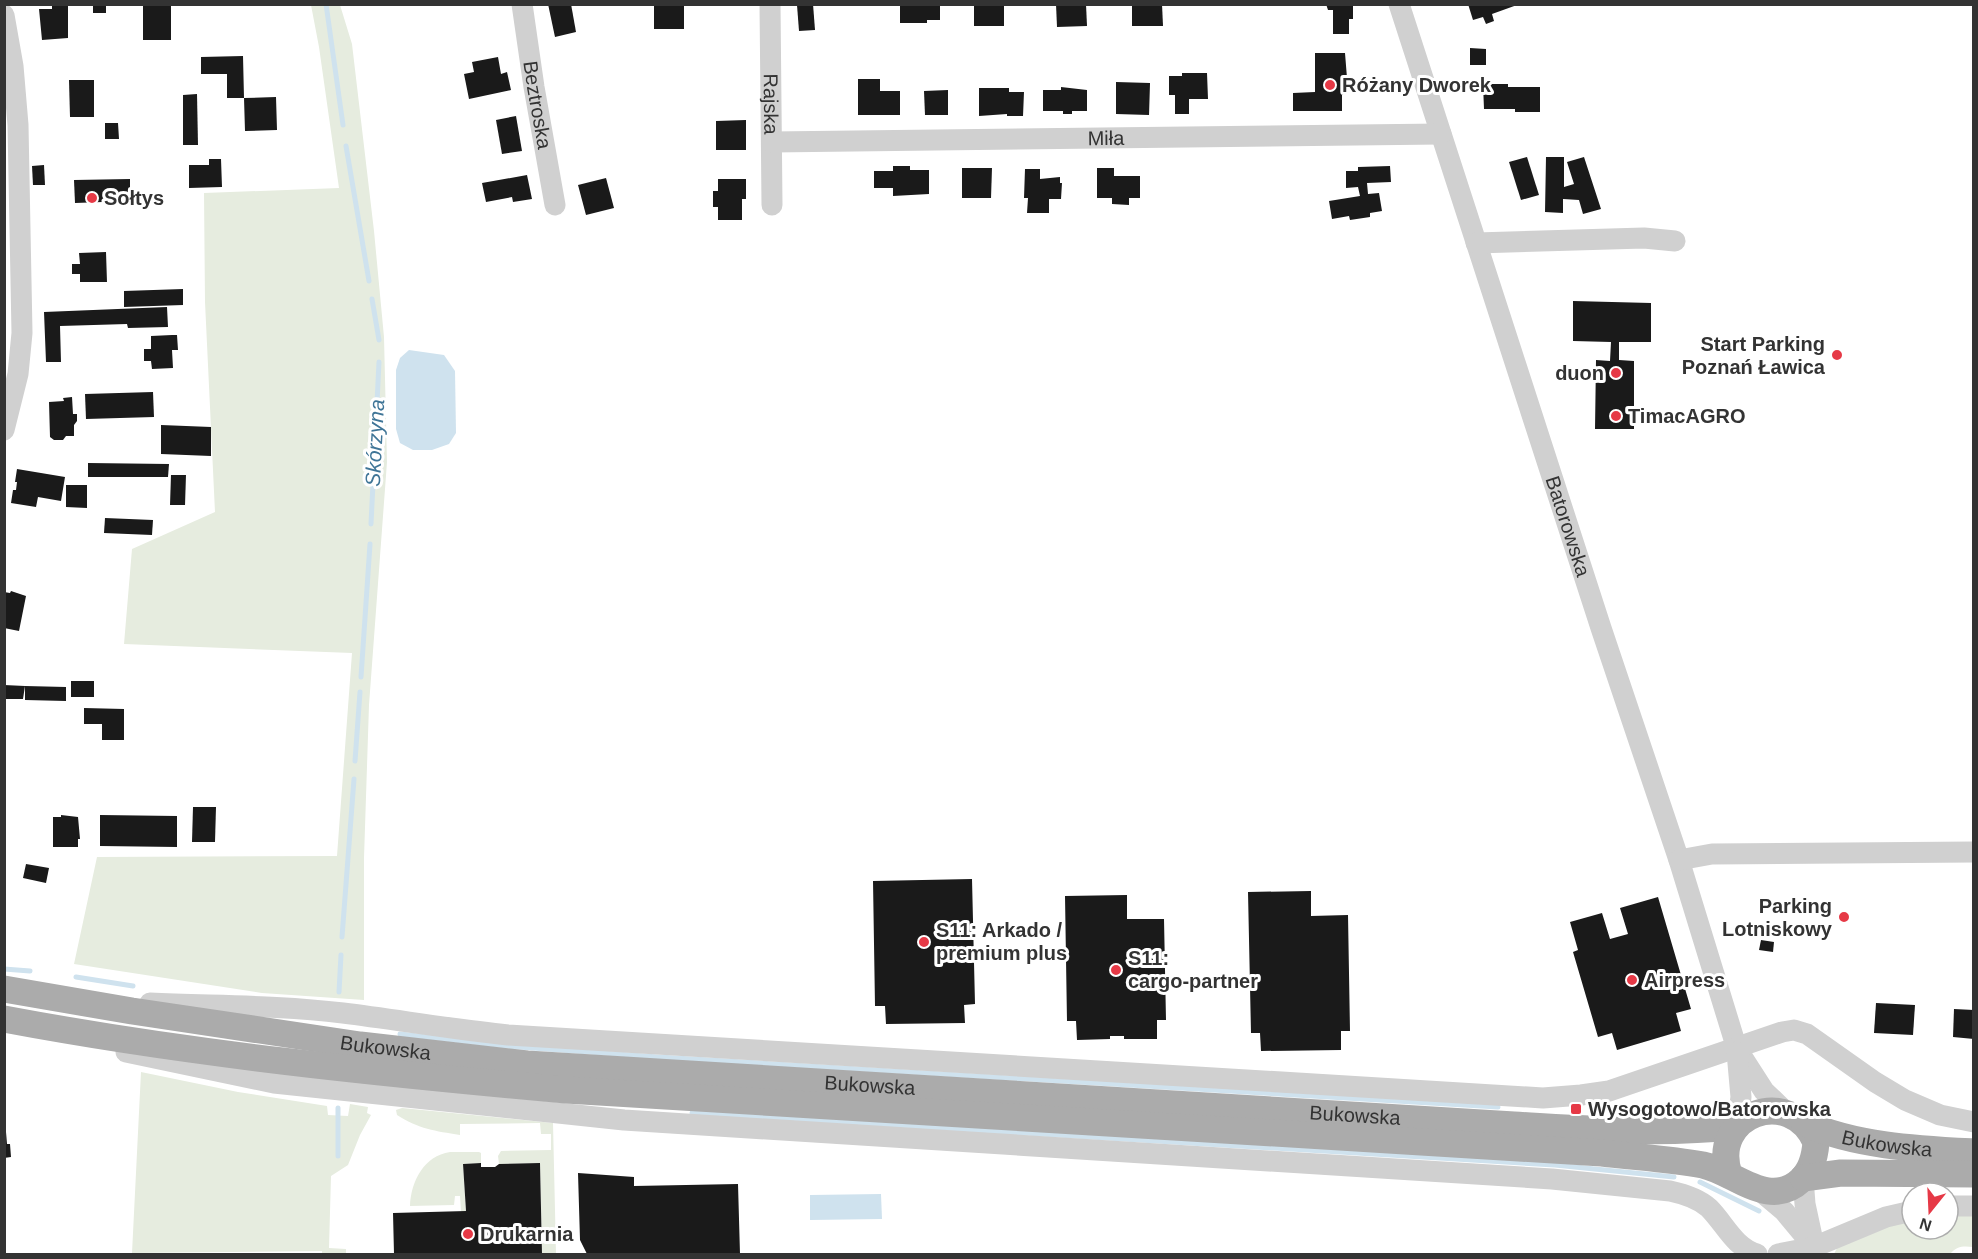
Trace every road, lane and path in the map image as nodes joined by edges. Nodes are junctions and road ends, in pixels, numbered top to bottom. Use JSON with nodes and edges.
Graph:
{"nodes":[{"id":1,"x":522,"y":4,"type":"edge"},
{"id":2,"x":770,"y":4,"type":"edge"},
{"id":3,"x":1399,"y":4,"type":"edge"},
{"id":4,"x":4,"y":15,"type":"edge"},
{"id":5,"x":10,"y":111,"type":"edge"},
{"id":6,"x":1441,"y":134,"type":"junction"},
{"id":7,"x":772,"y":142,"type":"junction"},
{"id":8,"x":555,"y":205,"type":"dead end"},
{"id":9,"x":771,"y":205,"type":"dead end"},
{"id":10,"x":1675,"y":241,"type":"dead end"},
{"id":11,"x":1476,"y":243,"type":"junction"},
{"id":12,"x":4,"y":430,"type":"edge"},
{"id":13,"x":1974,"y":852,"type":"edge"},
{"id":14,"x":1679,"y":860,"type":"junction"},
{"id":15,"x":4,"y":989,"type":"edge"},
{"id":16,"x":132,"y":1011,"type":"junction"},
{"id":17,"x":4,"y":1019,"type":"edge"},
{"id":18,"x":70,"y":1031,"type":"junction"},
{"id":19,"x":4,"y":1032,"type":"edge"},
{"id":20,"x":1737,"y":1048,"type":"junction"},
{"id":21,"x":1796,"y":1119,"type":"junction"},
{"id":22,"x":1974,"y":1122,"type":"edge"},
{"id":23,"x":1737,"y":1126,"type":"junction"},
{"id":24,"x":1974,"y":1152,"type":"edge"},
{"id":25,"x":1904,"y":1172,"type":"junction"},
{"id":26,"x":1729,"y":1174,"type":"junction"},
{"id":27,"x":1974,"y":1174,"type":"edge"},
{"id":28,"x":1803,"y":1178,"type":"junction"},
{"id":29,"x":1974,"y":1186,"type":"edge"},
{"id":30,"x":1759,"y":1190,"type":"junction"},
{"id":31,"x":1900,"y":1214,"type":"edge"},
{"id":32,"x":1816,"y":1251,"type":"edge"},
{"id":33,"x":1756,"y":1254,"type":"edge"},
{"id":34,"x":1778,"y":1254,"type":"edge"}],
"edges":[{"from":1,"to":8,"type":"street","name":"Beztroska"},
{"from":2,"to":7,"type":"street","name":"Rajska"},
{"from":3,"to":6,"type":"street","name":"Batorowska"},
{"from":4,"to":5,"type":"street"},
{"from":5,"to":12,"type":"street"},
{"from":6,"to":7,"type":"street","name":"Miła"},
{"from":6,"to":11,"type":"street","name":"Batorowska"},
{"from":7,"to":9,"type":"street","name":"Rajska"},
{"from":10,"to":11,"type":"street"},
{"from":11,"to":14,"type":"street","name":"Batorowska"},
{"from":13,"to":14,"type":"street"},
{"from":14,"to":20,"type":"street","name":"Batorowska"},
{"from":15,"to":16,"type":"main road","name":"Bukowska"},
{"from":16,"to":20,"type":"street"},
{"from":16,"to":23,"type":"main road","name":"Bukowska"},
{"from":17,"to":18,"type":"main road","name":"Bukowska"},
{"from":18,"to":19,"type":"street"},
{"from":18,"to":26,"type":"main road","name":"Bukowska"},
{"from":18,"to":33,"type":"street"},
{"from":20,"to":21,"type":"street","name":"Batorowska"},
{"from":20,"to":22,"type":"street"},
{"from":20,"to":23,"type":"street","name":"Batorowska"},
{"from":21,"to":23,"type":"main road"},
{"from":21,"to":24,"type":"main road","name":"Bukowska"},
{"from":21,"to":28,"type":"main road"},
{"from":23,"to":26,"type":"main road"},
{"from":25,"to":27,"type":"main road","name":"Bukowska"},
{"from":25,"to":28,"type":"main road","name":"Bukowska"},
{"from":25,"to":29,"type":"street"},
{"from":26,"to":30,"type":"main road"},
{"from":28,"to":30,"type":"main road"},
{"from":28,"to":32,"type":"street"},
{"from":30,"to":32,"type":"street"},
{"from":31,"to":32,"type":"street"},
{"from":32,"to":34,"type":"street"}]}
